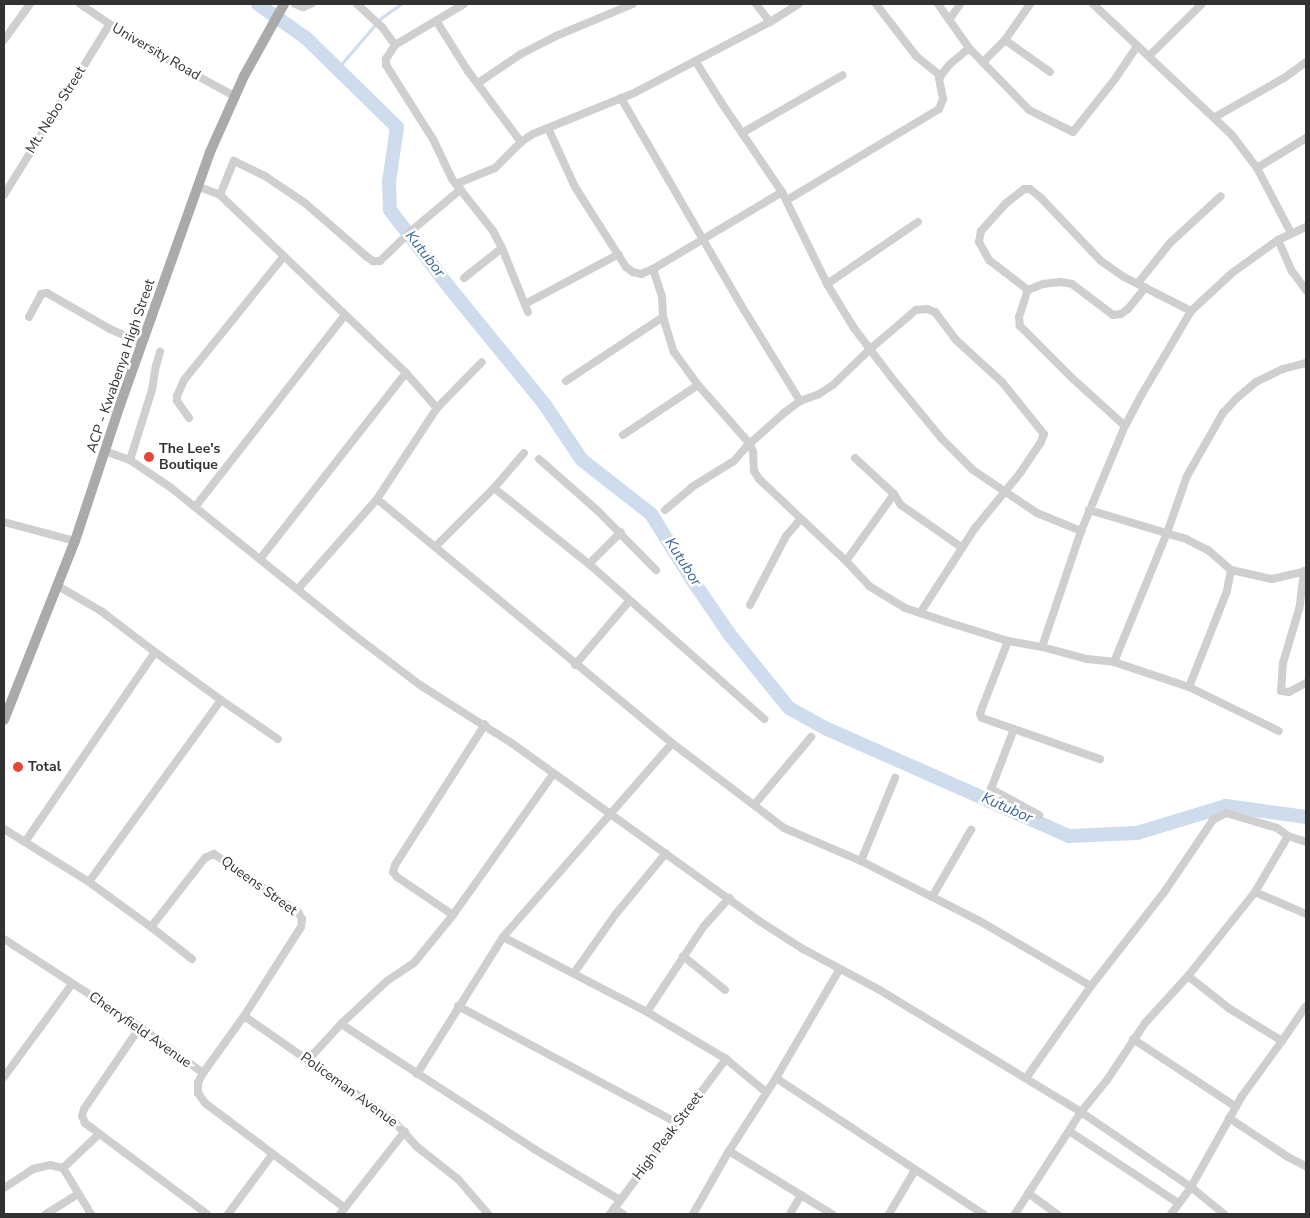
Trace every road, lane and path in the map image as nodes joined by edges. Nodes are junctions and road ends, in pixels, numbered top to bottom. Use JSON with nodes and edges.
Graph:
{"nodes":[{"id":1,"x":30,"y":4,"type":"edge"},
{"id":2,"x":80,"y":4,"type":"edge"},
{"id":3,"x":294,"y":4,"type":"edge"},
{"id":4,"x":311,"y":4,"type":"edge"},
{"id":5,"x":357,"y":4,"type":"edge"},
{"id":6,"x":464,"y":4,"type":"edge"},
{"id":7,"x":633,"y":4,"type":"edge"},
{"id":8,"x":756,"y":4,"type":"edge"},
{"id":9,"x":799,"y":4,"type":"edge"},
{"id":10,"x":876,"y":4,"type":"edge"},
{"id":11,"x":938,"y":4,"type":"edge"},
{"id":12,"x":960,"y":4,"type":"edge"},
{"id":13,"x":1030,"y":4,"type":"edge"},
{"id":14,"x":1093,"y":4,"type":"edge"},
{"id":15,"x":1202,"y":4,"type":"edge"},
{"id":16,"x":282,"y":7,"type":"edge"},
{"id":17,"x":949,"y":20,"type":"junction"},
{"id":18,"x":437,"y":22,"type":"junction"},
{"id":19,"x":770,"y":22,"type":"junction"},
{"id":20,"x":109,"y":25,"type":"junction"},
{"id":21,"x":4,"y":40,"type":"edge"},
{"id":22,"x":1005,"y":40,"type":"junction"},
{"id":23,"x":395,"y":46,"type":"junction"},
{"id":24,"x":1137,"y":46,"type":"junction"},
{"id":25,"x":969,"y":48,"type":"junction"},
{"id":26,"x":1149,"y":56,"type":"junction"},
{"id":27,"x":696,"y":62,"type":"junction"},
{"id":28,"x":983,"y":62,"type":"junction"},
{"id":29,"x":1306,"y":62,"type":"edge"},
{"id":30,"x":1050,"y":72,"type":"dead end"},
{"id":31,"x":843,"y":76,"type":"dead end"},
{"id":32,"x":941,"y":76,"type":"junction"},
{"id":33,"x":478,"y":83,"type":"junction"},
{"id":34,"x":234,"y":96,"type":"junction"},
{"id":35,"x":621,"y":98,"type":"junction"},
{"id":36,"x":1215,"y":117,"type":"junction"},
{"id":37,"x":548,"y":128,"type":"junction"},
{"id":38,"x":742,"y":133,"type":"junction"},
{"id":39,"x":1306,"y":138,"type":"edge"},
{"id":40,"x":521,"y":142,"type":"junction"},
{"id":41,"x":1257,"y":168,"type":"junction"},
{"id":42,"x":197,"y":186,"type":"junction"},
{"id":43,"x":458,"y":187,"type":"junction"},
{"id":44,"x":782,"y":192,"type":"junction"},
{"id":45,"x":4,"y":195,"type":"edge"},
{"id":46,"x":220,"y":196,"type":"junction"},
{"id":47,"x":1221,"y":196,"type":"dead end"},
{"id":48,"x":787,"y":200,"type":"junction"},
{"id":49,"x":918,"y":222,"type":"dead end"},
{"id":50,"x":1306,"y":226,"type":"edge"},
{"id":51,"x":1291,"y":233,"type":"junction"},
{"id":52,"x":704,"y":238,"type":"junction"},
{"id":53,"x":1278,"y":240,"type":"junction"},
{"id":54,"x":502,"y":248,"type":"junction"},
{"id":55,"x":619,"y":254,"type":"junction"},
{"id":56,"x":284,"y":256,"type":"junction"},
{"id":57,"x":653,"y":269,"type":"junction"},
{"id":58,"x":464,"y":278,"type":"dead end"},
{"id":59,"x":1138,"y":283,"type":"junction"},
{"id":60,"x":827,"y":284,"type":"junction"},
{"id":61,"x":1146,"y":287,"type":"junction"},
{"id":62,"x":1028,"y":290,"type":"junction"},
{"id":63,"x":1306,"y":290,"type":"edge"},
{"id":64,"x":1191,"y":311,"type":"junction"},
{"id":65,"x":344,"y":316,"type":"junction"},
{"id":66,"x":29,"y":317,"type":"dead end"},
{"id":67,"x":663,"y":317,"type":"junction"},
{"id":68,"x":142,"y":343,"type":"junction"},
{"id":69,"x":869,"y":350,"type":"junction"},
{"id":70,"x":160,"y":352,"type":"dead end"},
{"id":71,"x":482,"y":362,"type":"dead end"},
{"id":72,"x":1306,"y":363,"type":"edge"},
{"id":73,"x":406,"y":373,"type":"junction"},
{"id":74,"x":566,"y":382,"type":"dead end"},
{"id":75,"x":698,"y":385,"type":"junction"},
{"id":76,"x":800,"y":401,"type":"junction"},
{"id":77,"x":437,"y":408,"type":"junction"},
{"id":78,"x":188,"y":418,"type":"dead end"},
{"id":79,"x":1125,"y":426,"type":"junction"},
{"id":80,"x":623,"y":435,"type":"dead end"},
{"id":81,"x":750,"y":444,"type":"junction"},
{"id":82,"x":106,"y":451,"type":"junction"},
{"id":83,"x":524,"y":452,"type":"dead end"},
{"id":84,"x":856,"y":458,"type":"dead end"},
{"id":85,"x":539,"y":459,"type":"dead end"},
{"id":86,"x":130,"y":460,"type":"junction"},
{"id":87,"x":494,"y":488,"type":"junction"},
{"id":88,"x":1004,"y":491,"type":"junction"},
{"id":89,"x":894,"y":494,"type":"junction"},
{"id":90,"x":377,"y":499,"type":"junction"},
{"id":91,"x":194,"y":506,"type":"junction"},
{"id":92,"x":665,"y":510,"type":"dead end"},
{"id":93,"x":1089,"y":510,"type":"junction"},
{"id":94,"x":800,"y":520,"type":"junction"},
{"id":95,"x":4,"y":522,"type":"edge"},
{"id":96,"x":1081,"y":531,"type":"junction"},
{"id":97,"x":620,"y":532,"type":"junction"},
{"id":98,"x":1167,"y":533,"type":"junction"},
{"id":99,"x":75,"y":542,"type":"junction"},
{"id":100,"x":436,"y":546,"type":"junction"},
{"id":101,"x":962,"y":547,"type":"junction"},
{"id":102,"x":260,"y":560,"type":"junction"},
{"id":103,"x":846,"y":561,"type":"junction"},
{"id":104,"x":589,"y":564,"type":"junction"},
{"id":105,"x":656,"y":570,"type":"dead end"},
{"id":106,"x":1231,"y":570,"type":"junction"},
{"id":107,"x":1305,"y":571,"type":"edge"},
{"id":108,"x":58,"y":586,"type":"junction"},
{"id":109,"x":298,"y":589,"type":"junction"},
{"id":110,"x":629,"y":601,"type":"junction"},
{"id":111,"x":750,"y":606,"type":"dead end"},
{"id":112,"x":920,"y":613,"type":"junction"},
{"id":113,"x":1008,"y":641,"type":"junction"},
{"id":114,"x":1042,"y":647,"type":"junction"},
{"id":115,"x":155,"y":652,"type":"junction"},
{"id":116,"x":1114,"y":662,"type":"junction"},
{"id":117,"x":575,"y":665,"type":"junction"},
{"id":118,"x":1306,"y":683,"type":"edge"},
{"id":119,"x":1189,"y":688,"type":"junction"},
{"id":120,"x":221,"y":700,"type":"junction"},
{"id":121,"x":764,"y":719,"type":"dead end"},
{"id":122,"x":4,"y":720,"type":"edge"},
{"id":123,"x":484,"y":724,"type":"junction"},
{"id":124,"x":1014,"y":729,"type":"junction"},
{"id":125,"x":1280,"y":731,"type":"dead end"},
{"id":126,"x":811,"y":737,"type":"dead end"},
{"id":127,"x":278,"y":739,"type":"dead end"},
{"id":128,"x":672,"y":743,"type":"junction"},
{"id":129,"x":1100,"y":758,"type":"dead end"},
{"id":130,"x":554,"y":773,"type":"junction"},
{"id":131,"x":895,"y":778,"type":"dead end"},
{"id":132,"x":754,"y":806,"type":"junction"},
{"id":133,"x":611,"y":814,"type":"junction"},
{"id":134,"x":1039,"y":815,"type":"dead end"},
{"id":135,"x":4,"y":829,"type":"edge"},
{"id":136,"x":972,"y":830,"type":"dead end"},
{"id":137,"x":1288,"y":836,"type":"junction"},
{"id":138,"x":25,"y":842,"type":"junction"},
{"id":139,"x":1306,"y":842,"type":"edge"},
{"id":140,"x":666,"y":853,"type":"junction"},
{"id":141,"x":861,"y":862,"type":"junction"},
{"id":142,"x":89,"y":882,"type":"junction"},
{"id":143,"x":1256,"y":892,"type":"junction"},
{"id":144,"x":932,"y":897,"type":"junction"},
{"id":145,"x":729,"y":898,"type":"junction"},
{"id":146,"x":454,"y":914,"type":"junction"},
{"id":147,"x":1306,"y":914,"type":"edge"},
{"id":148,"x":151,"y":927,"type":"junction"},
{"id":149,"x":503,"y":937,"type":"junction"},
{"id":150,"x":4,"y":938,"type":"edge"},
{"id":151,"x":683,"y":956,"type":"junction"},
{"id":152,"x":192,"y":959,"type":"dead end"},
{"id":153,"x":840,"y":970,"type":"junction"},
{"id":154,"x":574,"y":973,"type":"junction"},
{"id":155,"x":1188,"y":976,"type":"junction"},
{"id":156,"x":72,"y":984,"type":"junction"},
{"id":157,"x":1091,"y":986,"type":"junction"},
{"id":158,"x":725,"y":990,"type":"dead end"},
{"id":159,"x":458,"y":1006,"type":"junction"},
{"id":160,"x":1306,"y":1006,"type":"edge"},
{"id":161,"x":648,"y":1012,"type":"junction"},
{"id":162,"x":244,"y":1016,"type":"junction"},
{"id":163,"x":341,"y":1024,"type":"junction"},
{"id":164,"x":140,"y":1027,"type":"junction"},
{"id":165,"x":1133,"y":1039,"type":"junction"},
{"id":166,"x":1282,"y":1041,"type":"junction"},
{"id":167,"x":726,"y":1059,"type":"junction"},
{"id":168,"x":308,"y":1060,"type":"junction"},
{"id":169,"x":203,"y":1074,"type":"junction"},
{"id":170,"x":417,"y":1074,"type":"junction"},
{"id":171,"x":4,"y":1077,"type":"edge"},
{"id":172,"x":776,"y":1078,"type":"junction"},
{"id":173,"x":1026,"y":1078,"type":"junction"},
{"id":174,"x":766,"y":1092,"type":"junction"},
{"id":175,"x":1236,"y":1107,"type":"junction"},
{"id":176,"x":1081,"y":1112,"type":"junction"},
{"id":177,"x":1229,"y":1118,"type":"junction"},
{"id":178,"x":677,"y":1124,"type":"junction"},
{"id":179,"x":405,"y":1131,"type":"junction"},
{"id":180,"x":1069,"y":1131,"type":"junction"},
{"id":181,"x":98,"y":1135,"type":"junction"},
{"id":182,"x":729,"y":1151,"type":"junction"},
{"id":183,"x":272,"y":1155,"type":"junction"},
{"id":184,"x":1305,"y":1161,"type":"edge"},
{"id":185,"x":63,"y":1168,"type":"junction"},
{"id":186,"x":915,"y":1170,"type":"junction"},
{"id":187,"x":1191,"y":1187,"type":"junction"},
{"id":188,"x":4,"y":1188,"type":"edge"},
{"id":189,"x":1028,"y":1193,"type":"junction"},
{"id":190,"x":78,"y":1194,"type":"junction"},
{"id":191,"x":801,"y":1195,"type":"junction"},
{"id":192,"x":620,"y":1200,"type":"junction"},
{"id":193,"x":1178,"y":1203,"type":"junction"},
{"id":194,"x":343,"y":1211,"type":"edge"},
{"id":195,"x":612,"y":1211,"type":"edge"},
{"id":196,"x":46,"y":1214,"type":"edge"},
{"id":197,"x":91,"y":1214,"type":"edge"},
{"id":198,"x":207,"y":1214,"type":"edge"},
{"id":199,"x":228,"y":1214,"type":"edge"},
{"id":200,"x":488,"y":1214,"type":"edge"},
{"id":201,"x":623,"y":1214,"type":"edge"},
{"id":202,"x":693,"y":1214,"type":"edge"},
{"id":203,"x":790,"y":1214,"type":"edge"},
{"id":204,"x":832,"y":1214,"type":"edge"},
{"id":205,"x":888,"y":1214,"type":"edge"},
{"id":206,"x":983,"y":1214,"type":"edge"},
{"id":207,"x":1015,"y":1214,"type":"edge"},
{"id":208,"x":1057,"y":1214,"type":"edge"},
{"id":209,"x":1171,"y":1214,"type":"edge"},
{"id":210,"x":1224,"y":1214,"type":"edge"}],
"edges":[{"from":1,"to":21,"type":"street"},
{"from":2,"to":20,"type":"street","name":"University Road"},
{"from":3,"to":4,"type":"street"},
{"from":5,"to":23,"type":"street"},
{"from":6,"to":18,"type":"street"},
{"from":7,"to":33,"type":"street"},
{"from":8,"to":19,"type":"street"},
{"from":9,"to":19,"type":"street"},
{"from":10,"to":32,"type":"street"},
{"from":11,"to":17,"type":"street"},
{"from":12,"to":17,"type":"street"},
{"from":13,"to":22,"type":"street"},
{"from":14,"to":24,"type":"street"},
{"from":15,"to":26,"type":"street"},
{"from":16,"to":34,"type":"main road","name":"ACP - Kwabenya High Street"},
{"from":17,"to":25,"type":"street"},
{"from":18,"to":23,"type":"street"},
{"from":18,"to":33,"type":"street"},
{"from":19,"to":27,"type":"street"},
{"from":20,"to":34,"type":"street","name":"University Road"},
{"from":20,"to":45,"type":"street","name":"Mt. Nebo Street"},
{"from":22,"to":28,"type":"street"},
{"from":22,"to":30,"type":"street"},
{"from":23,"to":43,"type":"street"},
{"from":24,"to":26,"type":"street"},
{"from":24,"to":28,"type":"street"},
{"from":25,"to":28,"type":"street"},
{"from":25,"to":32,"type":"street"},
{"from":26,"to":36,"type":"street"},
{"from":27,"to":35,"type":"street"},
{"from":27,"to":38,"type":"street"},
{"from":29,"to":36,"type":"street"},
{"from":31,"to":38,"type":"street"},
{"from":32,"to":48,"type":"street"},
{"from":33,"to":40,"type":"street"},
{"from":34,"to":42,"type":"main road","name":"ACP - Kwabenya High Street"},
{"from":35,"to":37,"type":"street"},
{"from":35,"to":52,"type":"street"},
{"from":36,"to":41,"type":"street"},
{"from":37,"to":40,"type":"street"},
{"from":37,"to":55,"type":"street"},
{"from":38,"to":44,"type":"street"},
{"from":39,"to":41,"type":"street"},
{"from":40,"to":43,"type":"street"},
{"from":41,"to":51,"type":"street"},
{"from":42,"to":46,"type":"street"},
{"from":42,"to":68,"type":"main road","name":"ACP - Kwabenya High Street"},
{"from":43,"to":46,"type":"street"},
{"from":43,"to":54,"type":"street"},
{"from":44,"to":48,"type":"street"},
{"from":44,"to":52,"type":"street"},
{"from":46,"to":56,"type":"street"},
{"from":47,"to":59,"type":"street"},
{"from":48,"to":60,"type":"street"},
{"from":49,"to":60,"type":"street"},
{"from":50,"to":51,"type":"street"},
{"from":51,"to":53,"type":"street"},
{"from":52,"to":57,"type":"street"},
{"from":52,"to":76,"type":"street"},
{"from":53,"to":63,"type":"street"},
{"from":53,"to":64,"type":"street"},
{"from":54,"to":55,"type":"street"},
{"from":54,"to":58,"type":"street"},
{"from":55,"to":57,"type":"street"},
{"from":56,"to":65,"type":"street"},
{"from":56,"to":78,"type":"street"},
{"from":57,"to":67,"type":"street"},
{"from":59,"to":61,"type":"street"},
{"from":59,"to":62,"type":"street"},
{"from":60,"to":69,"type":"street"},
{"from":61,"to":62,"type":"street"},
{"from":61,"to":64,"type":"street"},
{"from":62,"to":79,"type":"street"},
{"from":64,"to":79,"type":"street"},
{"from":65,"to":73,"type":"street"},
{"from":65,"to":91,"type":"street"},
{"from":66,"to":68,"type":"street"},
{"from":67,"to":74,"type":"street"},
{"from":67,"to":75,"type":"street"},
{"from":68,"to":82,"type":"main road","name":"ACP - Kwabenya High Street"},
{"from":69,"to":76,"type":"street"},
{"from":69,"to":88,"type":"street"},
{"from":69,"to":88,"type":"street"},
{"from":70,"to":86,"type":"street"},
{"from":71,"to":77,"type":"street"},
{"from":72,"to":98,"type":"street"},
{"from":73,"to":77,"type":"street"},
{"from":73,"to":102,"type":"street"},
{"from":75,"to":80,"type":"street"},
{"from":75,"to":81,"type":"street"},
{"from":76,"to":81,"type":"street"},
{"from":77,"to":90,"type":"street"},
{"from":79,"to":93,"type":"street"},
{"from":81,"to":92,"type":"street"},
{"from":81,"to":94,"type":"street"},
{"from":82,"to":86,"type":"street"},
{"from":82,"to":99,"type":"main road","name":"ACP - Kwabenya High Street"},
{"from":83,"to":87,"type":"street"},
{"from":84,"to":89,"type":"street"},
{"from":85,"to":97,"type":"street"},
{"from":86,"to":91,"type":"street"},
{"from":87,"to":100,"type":"street"},
{"from":87,"to":104,"type":"street"},
{"from":88,"to":96,"type":"street"},
{"from":88,"to":101,"type":"street"},
{"from":89,"to":101,"type":"street"},
{"from":89,"to":103,"type":"street"},
{"from":90,"to":100,"type":"street"},
{"from":90,"to":109,"type":"street"},
{"from":91,"to":102,"type":"street"},
{"from":93,"to":96,"type":"street"},
{"from":93,"to":98,"type":"street"},
{"from":94,"to":103,"type":"street"},
{"from":94,"to":111,"type":"street"},
{"from":95,"to":99,"type":"street"},
{"from":96,"to":114,"type":"street"},
{"from":97,"to":104,"type":"street"},
{"from":97,"to":105,"type":"street"},
{"from":98,"to":106,"type":"street"},
{"from":98,"to":116,"type":"street"},
{"from":99,"to":108,"type":"main road","name":"ACP - Kwabenya High Street"},
{"from":100,"to":117,"type":"street"},
{"from":101,"to":112,"type":"street"},
{"from":102,"to":109,"type":"street"},
{"from":103,"to":112,"type":"street"},
{"from":104,"to":110,"type":"street"},
{"from":106,"to":107,"type":"street"},
{"from":106,"to":119,"type":"street"},
{"from":107,"to":118,"type":"street"},
{"from":108,"to":115,"type":"street"},
{"from":108,"to":122,"type":"main road","name":"ACP - Kwabenya High Street"},
{"from":109,"to":123,"type":"street"},
{"from":110,"to":117,"type":"street"},
{"from":110,"to":121,"type":"street"},
{"from":112,"to":113,"type":"street"},
{"from":113,"to":114,"type":"street"},
{"from":113,"to":124,"type":"street"},
{"from":114,"to":116,"type":"street"},
{"from":115,"to":120,"type":"street"},
{"from":115,"to":138,"type":"street"},
{"from":116,"to":119,"type":"street"},
{"from":117,"to":128,"type":"street"},
{"from":119,"to":125,"type":"street"},
{"from":120,"to":127,"type":"street"},
{"from":120,"to":142,"type":"street"},
{"from":123,"to":130,"type":"street"},
{"from":123,"to":146,"type":"street"},
{"from":124,"to":129,"type":"street"},
{"from":124,"to":134,"type":"street"},
{"from":126,"to":132,"type":"street"},
{"from":128,"to":132,"type":"street"},
{"from":128,"to":133,"type":"street"},
{"from":130,"to":133,"type":"street"},
{"from":130,"to":146,"type":"street"},
{"from":131,"to":141,"type":"street"},
{"from":132,"to":141,"type":"street"},
{"from":133,"to":140,"type":"street"},
{"from":133,"to":149,"type":"street"},
{"from":135,"to":138,"type":"street"},
{"from":136,"to":144,"type":"street"},
{"from":137,"to":139,"type":"street"},
{"from":137,"to":143,"type":"street"},
{"from":137,"to":157,"type":"street"},
{"from":138,"to":142,"type":"street"},
{"from":140,"to":145,"type":"street"},
{"from":140,"to":154,"type":"street"},
{"from":141,"to":144,"type":"street"},
{"from":142,"to":148,"type":"street"},
{"from":143,"to":147,"type":"street"},
{"from":143,"to":155,"type":"street"},
{"from":144,"to":157,"type":"street"},
{"from":145,"to":151,"type":"street"},
{"from":145,"to":153,"type":"street"},
{"from":146,"to":163,"type":"street"},
{"from":148,"to":152,"type":"street"},
{"from":148,"to":162,"type":"street","name":"Queens Street"},
{"from":149,"to":154,"type":"street"},
{"from":149,"to":159,"type":"street"},
{"from":150,"to":156,"type":"street","name":"Cherryfield Avenue"},
{"from":151,"to":158,"type":"street"},
{"from":151,"to":161,"type":"street"},
{"from":153,"to":172,"type":"street"},
{"from":153,"to":173,"type":"street"},
{"from":154,"to":161,"type":"street"},
{"from":155,"to":165,"type":"street"},
{"from":155,"to":166,"type":"street"},
{"from":156,"to":164,"type":"street","name":"Cherryfield Avenue"},
{"from":156,"to":171,"type":"street"},
{"from":157,"to":173,"type":"street"},
{"from":159,"to":170,"type":"street"},
{"from":159,"to":178,"type":"street"},
{"from":160,"to":166,"type":"street"},
{"from":161,"to":167,"type":"street"},
{"from":162,"to":168,"type":"street","name":"Policeman Avenue"},
{"from":162,"to":169,"type":"street","name":"Queens Street"},
{"from":163,"to":168,"type":"street"},
{"from":163,"to":170,"type":"street"},
{"from":164,"to":169,"type":"street","name":"Cherryfield Avenue"},
{"from":164,"to":181,"type":"street"},
{"from":165,"to":175,"type":"street"},
{"from":165,"to":176,"type":"street"},
{"from":166,"to":175,"type":"street"},
{"from":167,"to":174,"type":"street"},
{"from":167,"to":178,"type":"street","name":"High Peak Street"},
{"from":168,"to":179,"type":"street","name":"Policeman Avenue"},
{"from":169,"to":183,"type":"street","name":"Cherryfield Avenue"},
{"from":170,"to":192,"type":"street"},
{"from":172,"to":174,"type":"street"},
{"from":172,"to":186,"type":"street"},
{"from":173,"to":176,"type":"street"},
{"from":174,"to":182,"type":"street"},
{"from":175,"to":177,"type":"street"},
{"from":176,"to":180,"type":"street"},
{"from":176,"to":187,"type":"street"},
{"from":177,"to":184,"type":"street"},
{"from":177,"to":187,"type":"street"},
{"from":178,"to":192,"type":"street","name":"High Peak Street"},
{"from":179,"to":194,"type":"street"},
{"from":179,"to":200,"type":"street","name":"Policeman Avenue"},
{"from":180,"to":189,"type":"street"},
{"from":180,"to":193,"type":"street"},
{"from":181,"to":185,"type":"street"},
{"from":181,"to":198,"type":"street"},
{"from":182,"to":191,"type":"street"},
{"from":182,"to":202,"type":"street"},
{"from":183,"to":194,"type":"street","name":"Cherryfield Avenue"},
{"from":183,"to":199,"type":"street"},
{"from":185,"to":188,"type":"street"},
{"from":185,"to":190,"type":"street"},
{"from":186,"to":205,"type":"street"},
{"from":186,"to":206,"type":"street"},
{"from":187,"to":193,"type":"street"},
{"from":187,"to":210,"type":"street"},
{"from":189,"to":207,"type":"street"},
{"from":189,"to":208,"type":"street"},
{"from":190,"to":196,"type":"street"},
{"from":190,"to":197,"type":"street"},
{"from":191,"to":203,"type":"street"},
{"from":191,"to":204,"type":"street"},
{"from":192,"to":195,"type":"street","name":"High Peak Street"},
{"from":193,"to":209,"type":"street"},
{"from":195,"to":201,"type":"street"}]}
